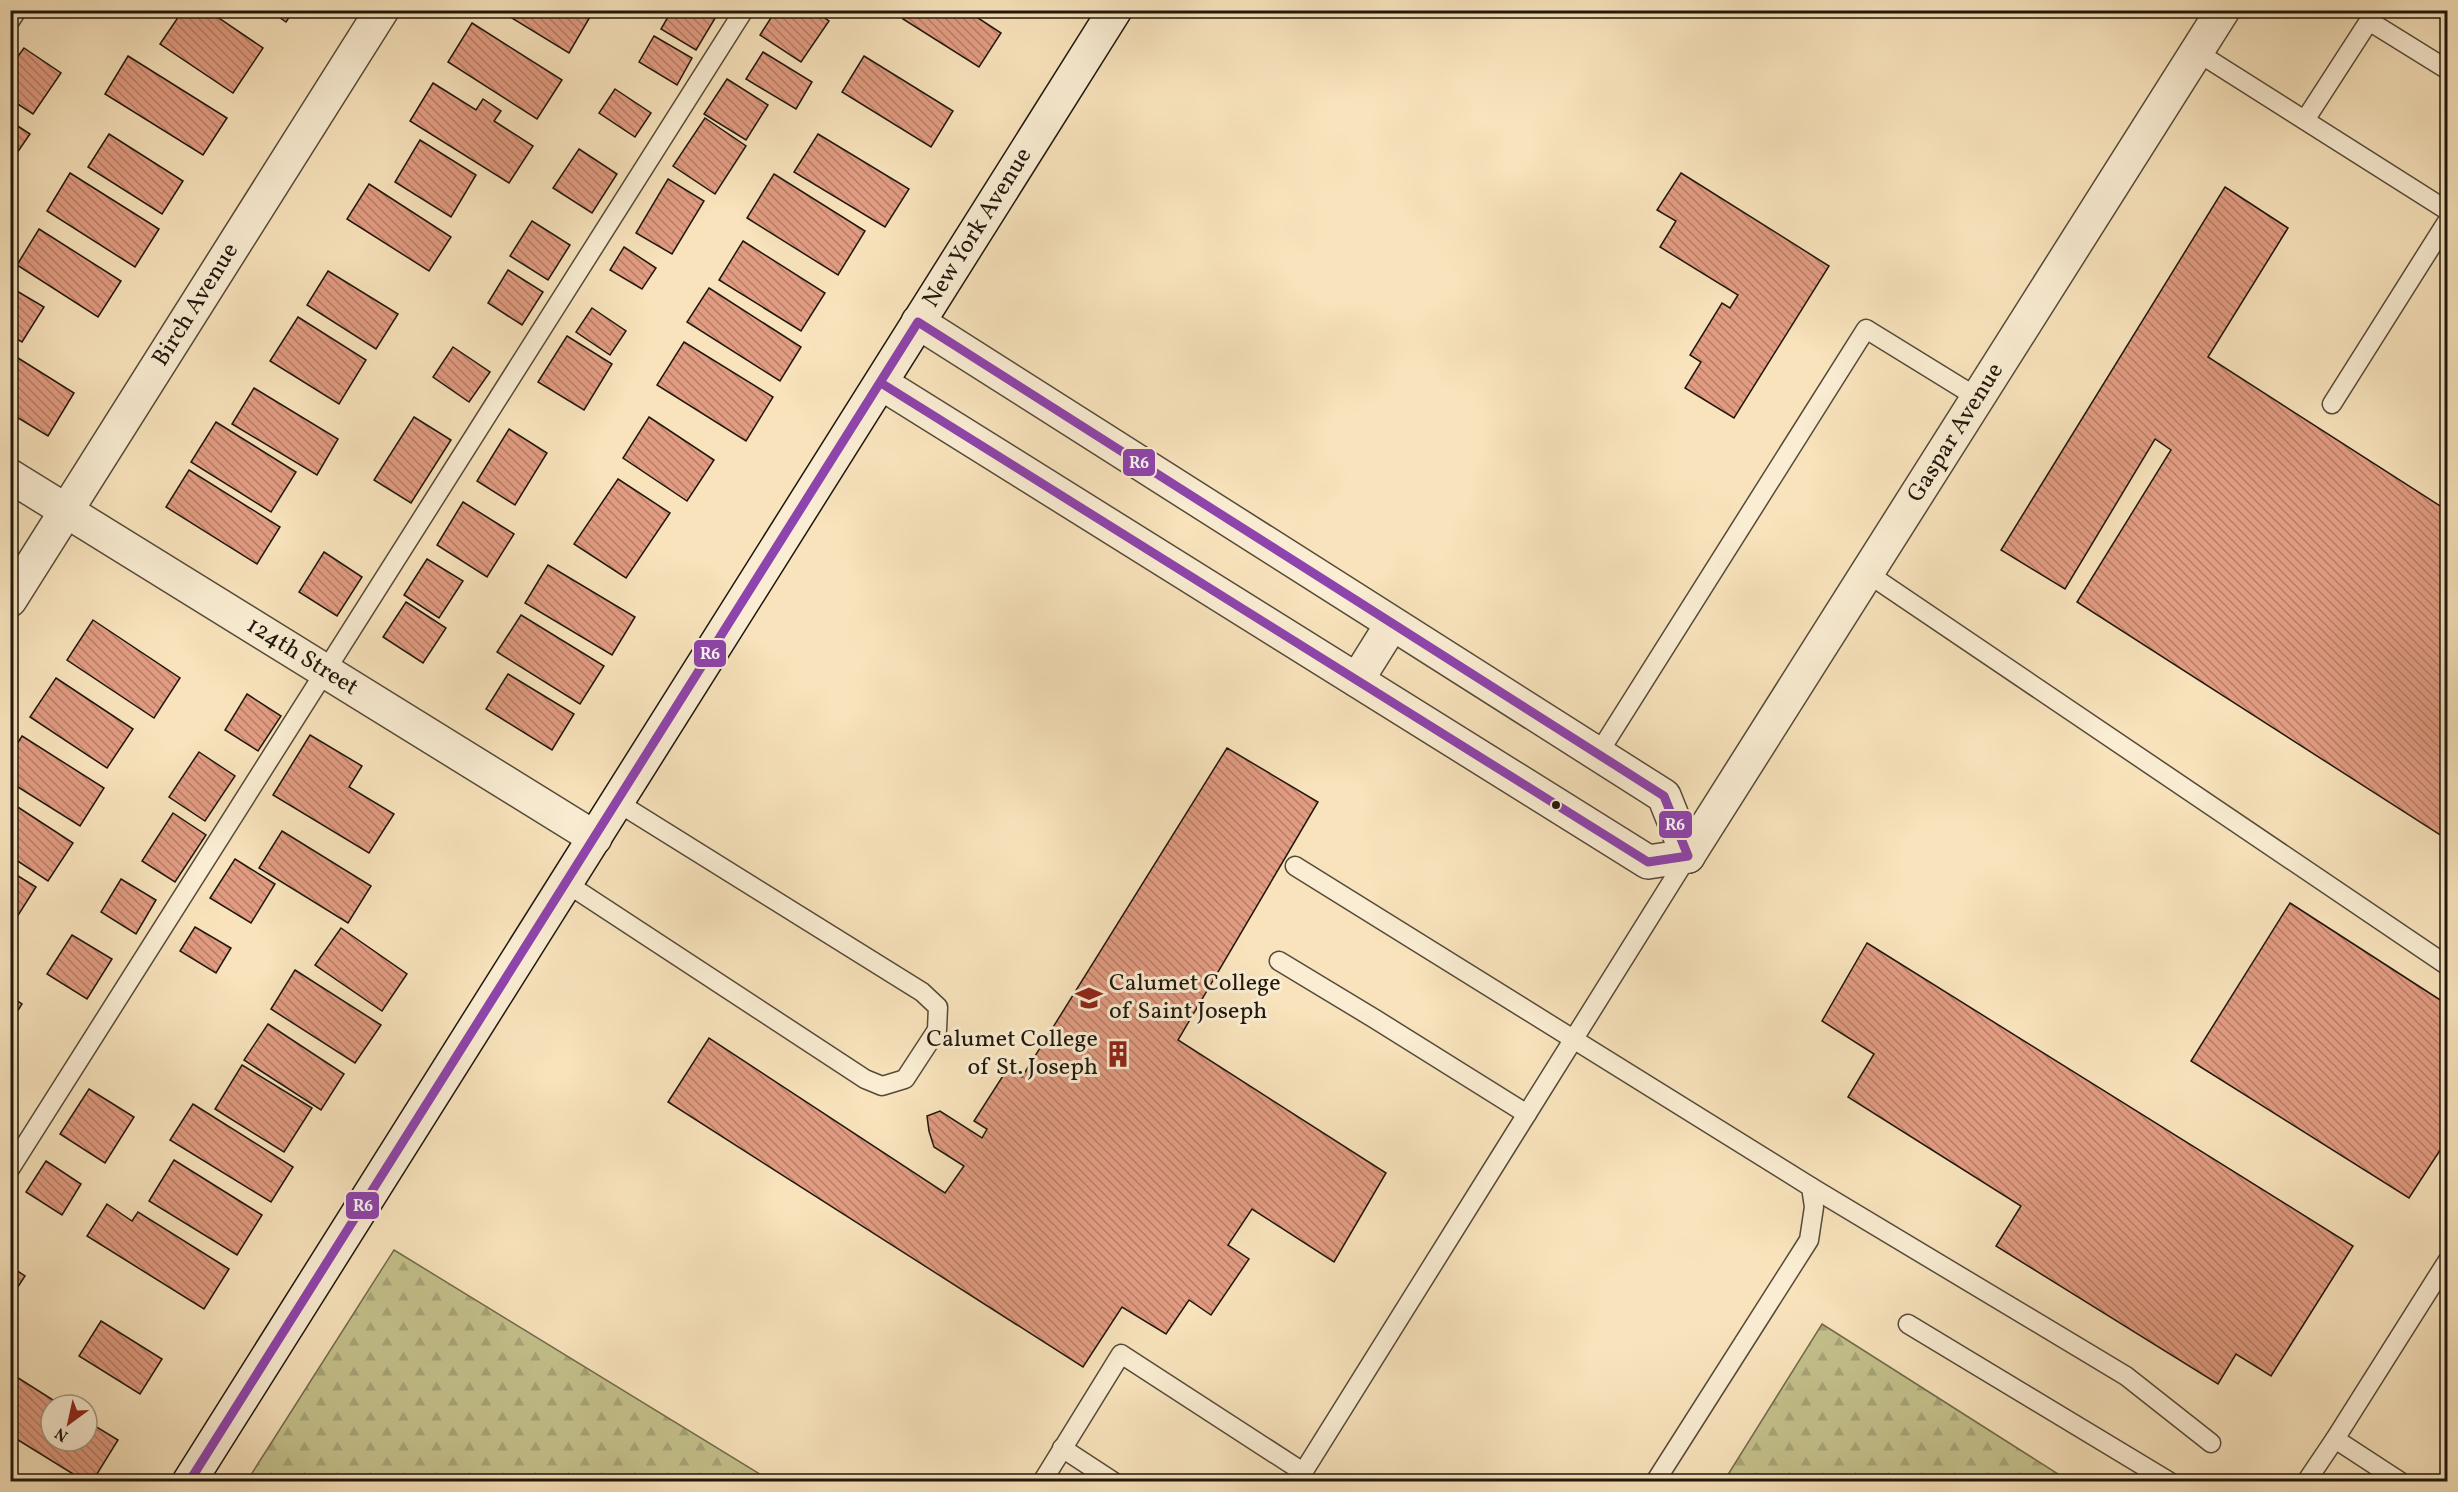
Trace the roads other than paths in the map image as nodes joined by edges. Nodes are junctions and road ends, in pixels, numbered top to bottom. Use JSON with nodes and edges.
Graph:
{"nodes":[{"id":1,"x":17,"y":10,"type":"edge"},
{"id":2,"x":382,"y":10,"type":"edge"},
{"id":3,"x":744,"y":10,"type":"edge"},
{"id":4,"x":1115,"y":10,"type":"edge"},
{"id":5,"x":2223,"y":10,"type":"edge"},
{"id":6,"x":10,"y":21,"type":"edge"},
{"id":7,"x":2197,"y":52,"type":"junction"},
{"id":8,"x":2448,"y":70,"type":"edge"},
{"id":9,"x":2305,"y":120,"type":"junction"},
{"id":10,"x":2448,"y":212,"type":"edge"},
{"id":11,"x":2448,"y":220,"type":"edge"},
{"id":12,"x":918,"y":322,"type":"junction"},
{"id":13,"x":881,"y":383,"type":"junction"},
{"id":14,"x":1978,"y":398,"type":"junction"},
{"id":15,"x":2332,"y":404,"type":"dead end"},
{"id":16,"x":10,"y":476,"type":"edge"},
{"id":17,"x":67,"y":511,"type":"junction"},
{"id":18,"x":1867,"y":573,"type":"junction"},
{"id":19,"x":10,"y":600,"type":"edge"},
{"id":20,"x":1392,"y":624,"type":"junction"},
{"id":21,"x":326,"y":672,"type":"junction"},
{"id":22,"x":1357,"y":680,"type":"junction"},
{"id":23,"x":1598,"y":754,"type":"junction"},
{"id":24,"x":617,"y":802,"type":"junction"},
{"id":25,"x":594,"y":838,"type":"junction"},
{"id":26,"x":1688,"y":856,"type":"junction"},
{"id":27,"x":1294,"y":866,"type":"dead end"},
{"id":28,"x":566,"y":884,"type":"junction"},
{"id":29,"x":1279,"y":961,"type":"dead end"},
{"id":30,"x":2448,"y":966,"type":"edge"},
{"id":31,"x":1574,"y":1039,"type":"junction"},
{"id":32,"x":1527,"y":1114,"type":"junction"},
{"id":33,"x":10,"y":1169,"type":"edge"},
{"id":34,"x":1811,"y":1187,"type":"junction"},
{"id":35,"x":2448,"y":1260,"type":"edge"},
{"id":36,"x":1908,"y":1324,"type":"dead end"},
{"id":37,"x":2335,"y":1439,"type":"junction"},
{"id":38,"x":2211,"y":1443,"type":"dead end"},
{"id":39,"x":1062,"y":1448,"type":"junction"},
{"id":40,"x":1300,"y":1477,"type":"edge"},
{"id":41,"x":189,"y":1482,"type":"edge"},
{"id":42,"x":1042,"y":1482,"type":"edge"},
{"id":43,"x":1114,"y":1482,"type":"edge"},
{"id":44,"x":1655,"y":1482,"type":"edge"},
{"id":45,"x":2169,"y":1482,"type":"edge"},
{"id":46,"x":2306,"y":1482,"type":"edge"},
{"id":47,"x":2401,"y":1482,"type":"edge"}],
"edges":[{"from":1,"to":6,"type":"lane"},
{"from":2,"to":17,"type":"street","name":"Birch Avenue"},
{"from":3,"to":21,"type":"lane"},
{"from":4,"to":12,"type":"street","name":"New York Avenue"},
{"from":5,"to":7,"type":"street","name":"Gaspar Avenue"},
{"from":7,"to":9,"type":"lane"},
{"from":7,"to":14,"type":"street","name":"Gaspar Avenue"},
{"from":8,"to":9,"type":"lane"},
{"from":9,"to":10,"type":"lane"},
{"from":11,"to":15,"type":"lane"},
{"from":12,"to":13,"type":"street","name":"New York Avenue"},
{"from":12,"to":20,"type":"street"},
{"from":13,"to":22,"type":"street"},
{"from":13,"to":24,"type":"street","name":"New York Avenue"},
{"from":14,"to":18,"type":"street","name":"Gaspar Avenue"},
{"from":14,"to":23,"type":"lane"},
{"from":16,"to":17,"type":"street","name":"124th Street"},
{"from":17,"to":19,"type":"street","name":"Birch Avenue"},
{"from":17,"to":21,"type":"street","name":"124th Street"},
{"from":18,"to":26,"type":"street","name":"Gaspar Avenue"},
{"from":18,"to":30,"type":"lane"},
{"from":20,"to":22,"type":"street"},
{"from":20,"to":23,"type":"street"},
{"from":21,"to":25,"type":"street","name":"124th Street"},
{"from":21,"to":33,"type":"lane"},
{"from":22,"to":26,"type":"street"},
{"from":23,"to":26,"type":"street"},
{"from":24,"to":25,"type":"street","name":"New York Avenue"},
{"from":24,"to":28,"type":"lane"},
{"from":25,"to":28,"type":"street","name":"New York Avenue"},
{"from":26,"to":31,"type":"lane"},
{"from":27,"to":31,"type":"lane"},
{"from":28,"to":41,"type":"street","name":"New York Avenue"},
{"from":29,"to":32,"type":"lane"},
{"from":31,"to":32,"type":"lane"},
{"from":31,"to":34,"type":"lane"},
{"from":32,"to":40,"type":"lane"},
{"from":34,"to":38,"type":"lane"},
{"from":34,"to":44,"type":"lane"},
{"from":35,"to":37,"type":"lane"},
{"from":36,"to":45,"type":"lane"},
{"from":37,"to":46,"type":"lane"},
{"from":37,"to":47,"type":"lane"},
{"from":39,"to":40,"type":"lane"},
{"from":39,"to":42,"type":"lane"},
{"from":39,"to":43,"type":"lane"}]}
